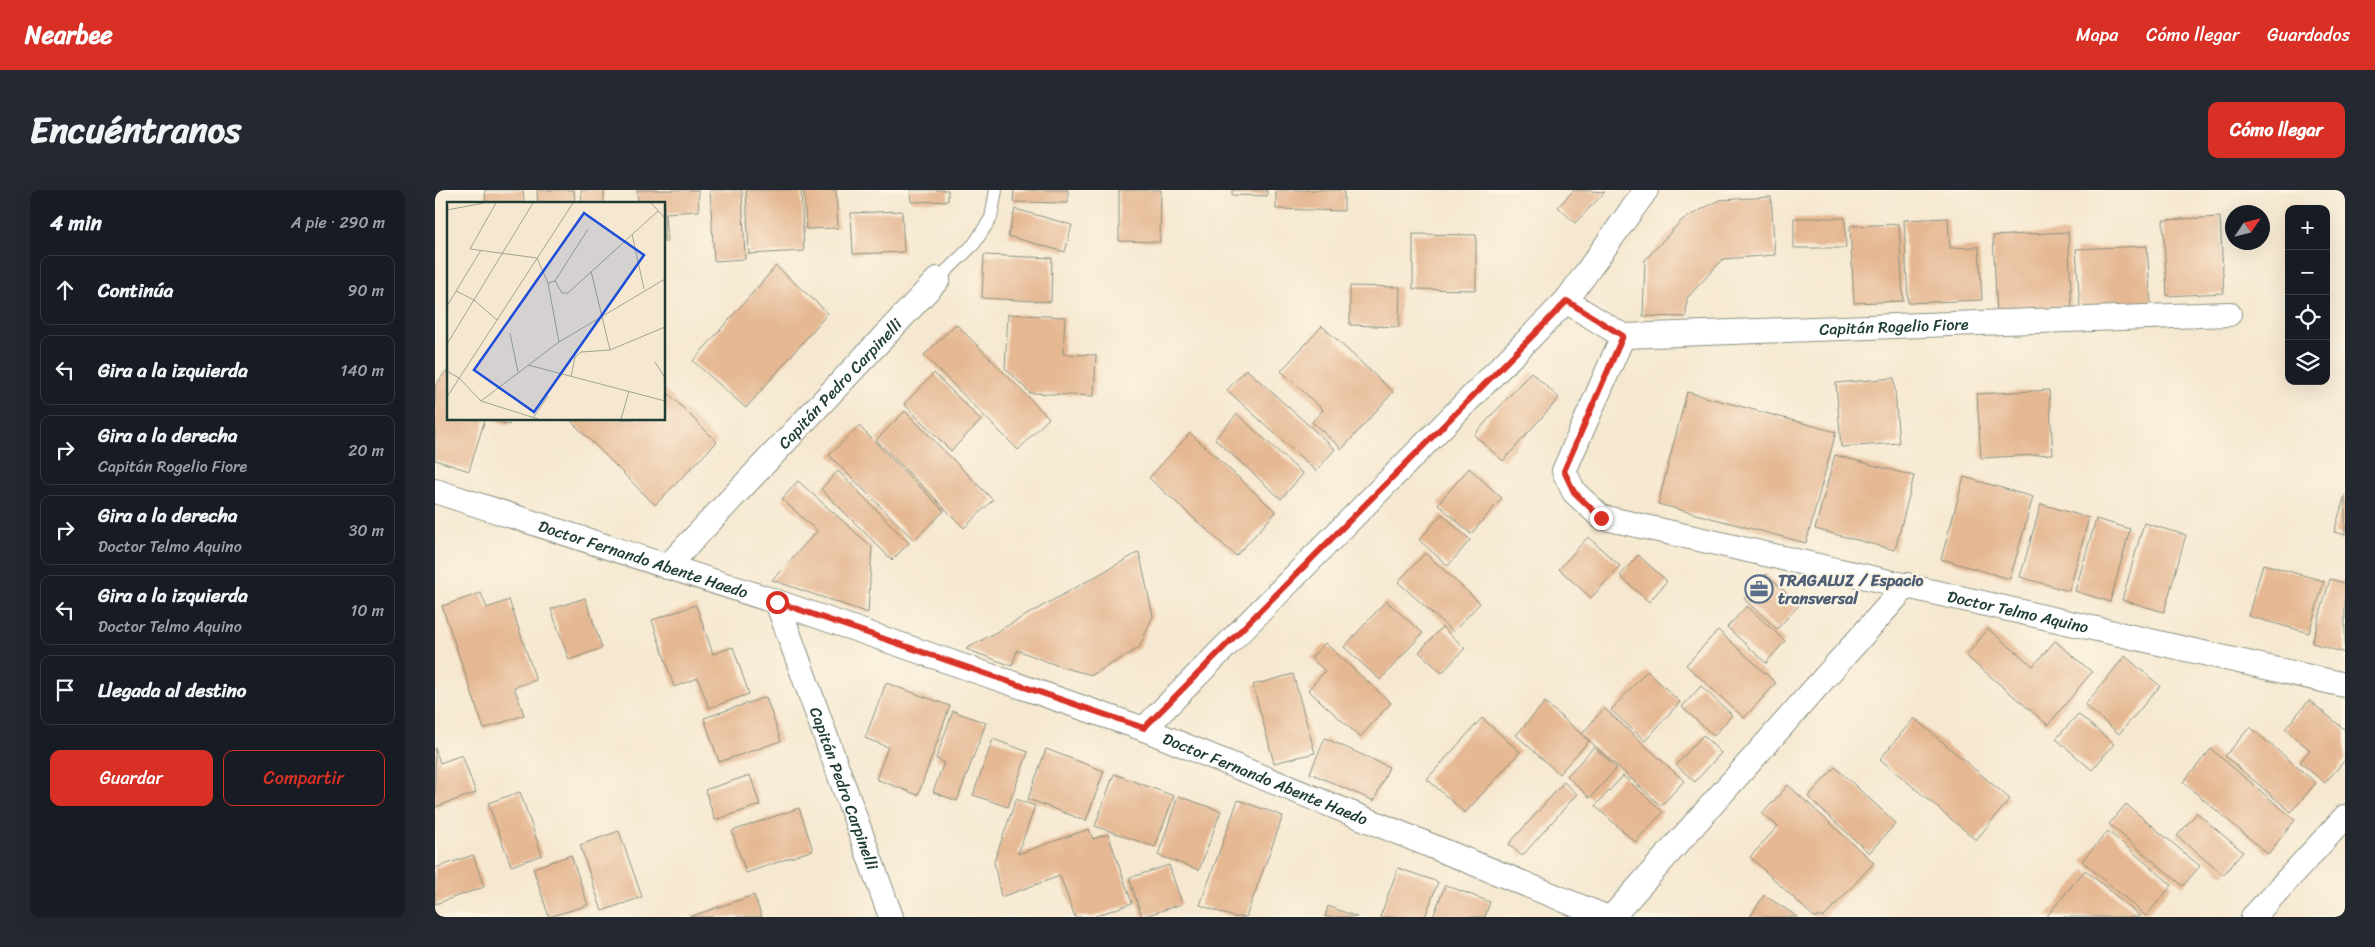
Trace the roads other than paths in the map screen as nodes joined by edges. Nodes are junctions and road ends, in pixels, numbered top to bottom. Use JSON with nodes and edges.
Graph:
{"nodes":[{"id":1,"x":996,"y":190,"type":"edge"},
{"id":2,"x":1645,"y":190,"type":"edge"},
{"id":3,"x":938,"y":279,"type":"joint"},
{"id":4,"x":1567,"y":301,"type":"junction"},
{"id":5,"x":2229,"y":314,"type":"dead end"},
{"id":6,"x":1623,"y":336,"type":"junction"},
{"id":7,"x":435,"y":491,"type":"edge"},
{"id":8,"x":667,"y":567,"type":"junction"},
{"id":9,"x":1907,"y":585,"type":"junction"},
{"id":10,"x":777,"y":602,"type":"junction"},
{"id":11,"x":2345,"y":685,"type":"edge"},
{"id":12,"x":1144,"y":728,"type":"junction"},
{"id":13,"x":2345,"y":817,"type":"edge"},
{"id":14,"x":891,"y":917,"type":"edge"},
{"id":15,"x":1606,"y":917,"type":"edge"},
{"id":16,"x":1612,"y":917,"type":"edge"},
{"id":17,"x":2253,"y":917,"type":"edge"}],
"edges":[{"from":1,"to":3,"type":"lane","name":"Capitán Pedro Carpinelli"},
{"from":2,"to":4,"type":"street"},
{"from":3,"to":8,"type":"street","name":"Capitán Pedro Carpinelli"},
{"from":4,"to":6,"type":"street"},
{"from":4,"to":12,"type":"street"},
{"from":5,"to":6,"type":"street","name":"Capitán Rogelio Fiore"},
{"from":6,"to":9,"type":"street","name":"Doctor Telmo Aquino"},
{"from":7,"to":8,"type":"street","name":"Doctor Fernando Abente Haedo"},
{"from":8,"to":10,"type":"street","name":"Doctor Fernando Abente Haedo"},
{"from":9,"to":11,"type":"street","name":"Doctor Telmo Aquino"},
{"from":9,"to":16,"type":"street"},
{"from":10,"to":12,"type":"street","name":"Doctor Fernando Abente Haedo"},
{"from":10,"to":14,"type":"street","name":"Capitán Pedro Carpinelli"},
{"from":12,"to":15,"type":"street","name":"Doctor Fernando Abente Haedo"},
{"from":13,"to":17,"type":"street"}]}
